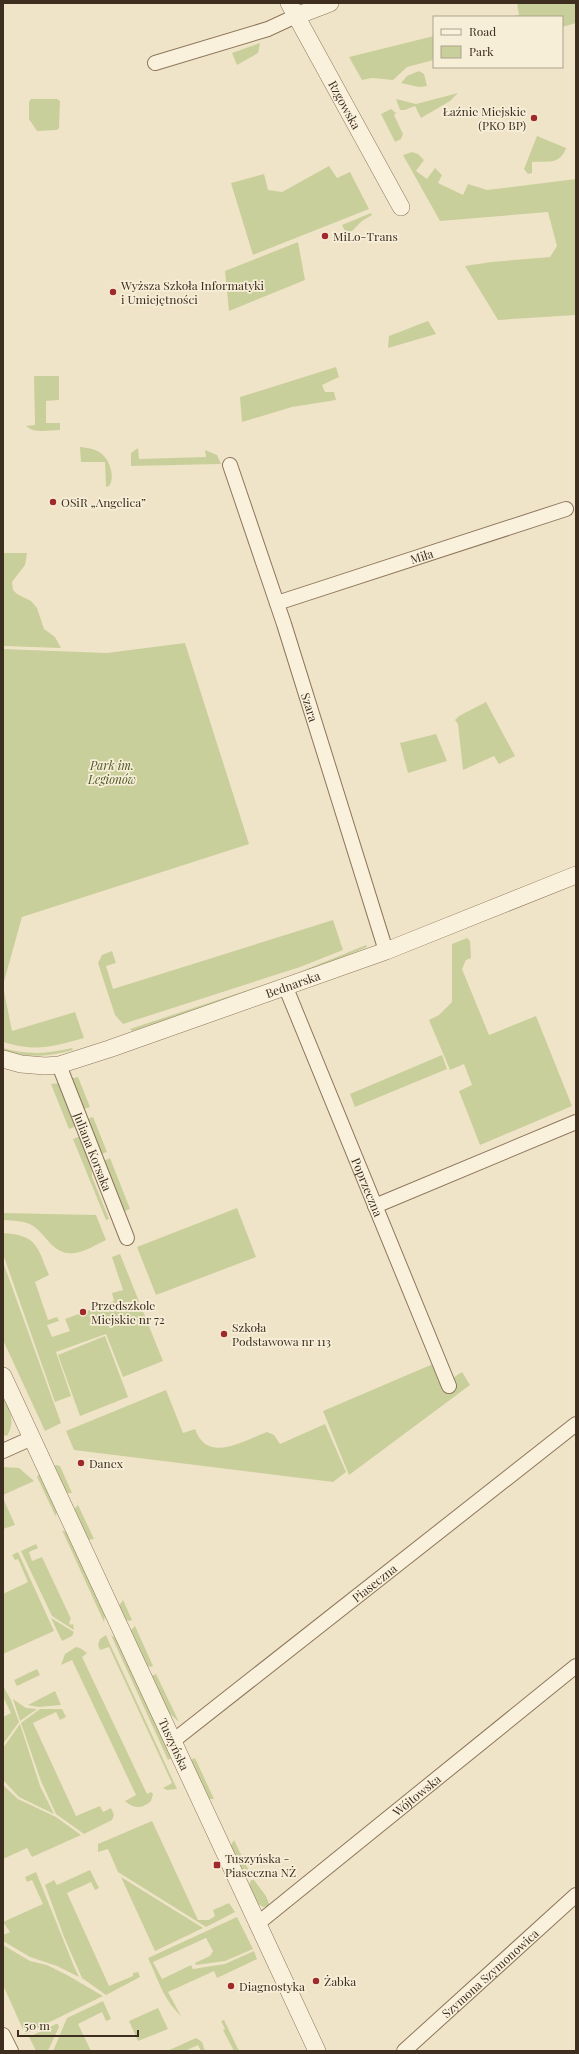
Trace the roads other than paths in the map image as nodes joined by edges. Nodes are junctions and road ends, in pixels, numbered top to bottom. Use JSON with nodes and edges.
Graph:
{"nodes":[{"id":1,"x":330,"y":3,"type":"edge"},
{"id":2,"x":292,"y":10,"type":"edge"},
{"id":3,"x":155,"y":63,"type":"dead end"},
{"id":4,"x":401,"y":207,"type":"dead end"},
{"id":5,"x":230,"y":465,"type":"dead end"},
{"id":6,"x":566,"y":509,"type":"dead end"},
{"id":7,"x":277,"y":603,"type":"junction"},
{"id":8,"x":576,"y":875,"type":"edge"},
{"id":9,"x":386,"y":951,"type":"junction"},
{"id":10,"x":286,"y":988,"type":"junction"},
{"id":11,"x":3,"y":1059,"type":"edge"},
{"id":12,"x":59,"y":1065,"type":"junction"},
{"id":13,"x":576,"y":1122,"type":"edge"},
{"id":14,"x":375,"y":1206,"type":"junction"},
{"id":15,"x":126,"y":1238,"type":"dead end"},
{"id":16,"x":3,"y":1376,"type":"edge"},
{"id":17,"x":449,"y":1386,"type":"dead end"},
{"id":18,"x":576,"y":1424,"type":"edge"},
{"id":19,"x":32,"y":1438,"type":"junction"},
{"id":20,"x":3,"y":1451,"type":"edge"},
{"id":21,"x":576,"y":1666,"type":"edge"},
{"id":22,"x":172,"y":1741,"type":"junction"},
{"id":23,"x":576,"y":1895,"type":"edge"},
{"id":24,"x":257,"y":1924,"type":"junction"},
{"id":25,"x":3,"y":2035,"type":"edge"},
{"id":26,"x":10,"y":2051,"type":"edge"},
{"id":27,"x":317,"y":2051,"type":"edge"},
{"id":28,"x":404,"y":2051,"type":"edge"}],
"edges":[{"from":1,"to":2,"type":"street"},
{"from":2,"to":3,"type":"street"},
{"from":2,"to":4,"type":"street","name":"Rzgowska"},
{"from":5,"to":7,"type":"street","name":"Szara"},
{"from":6,"to":7,"type":"street","name":"Miła"},
{"from":7,"to":9,"type":"street","name":"Szara"},
{"from":8,"to":9,"type":"street","name":"Bednarska"},
{"from":9,"to":10,"type":"street","name":"Bednarska"},
{"from":10,"to":12,"type":"street","name":"Bednarska"},
{"from":10,"to":14,"type":"street","name":"Poprzeczna"},
{"from":11,"to":12,"type":"street","name":"Bednarska"},
{"from":12,"to":15,"type":"street","name":"Juliana Korsaka"},
{"from":13,"to":14,"type":"street"},
{"from":14,"to":17,"type":"street","name":"Poprzeczna"},
{"from":16,"to":19,"type":"street","name":"Tuszyńska"},
{"from":18,"to":22,"type":"street","name":"Piaseczna"},
{"from":19,"to":20,"type":"street"},
{"from":19,"to":22,"type":"street","name":"Tuszyńska"},
{"from":21,"to":24,"type":"street","name":"Wójtowska"},
{"from":22,"to":24,"type":"street","name":"Tuszyńska"},
{"from":23,"to":28,"type":"street","name":"Szymona Szymonowica"},
{"from":24,"to":27,"type":"street","name":"Tuszyńska"},
{"from":25,"to":26,"type":"street"}]}
